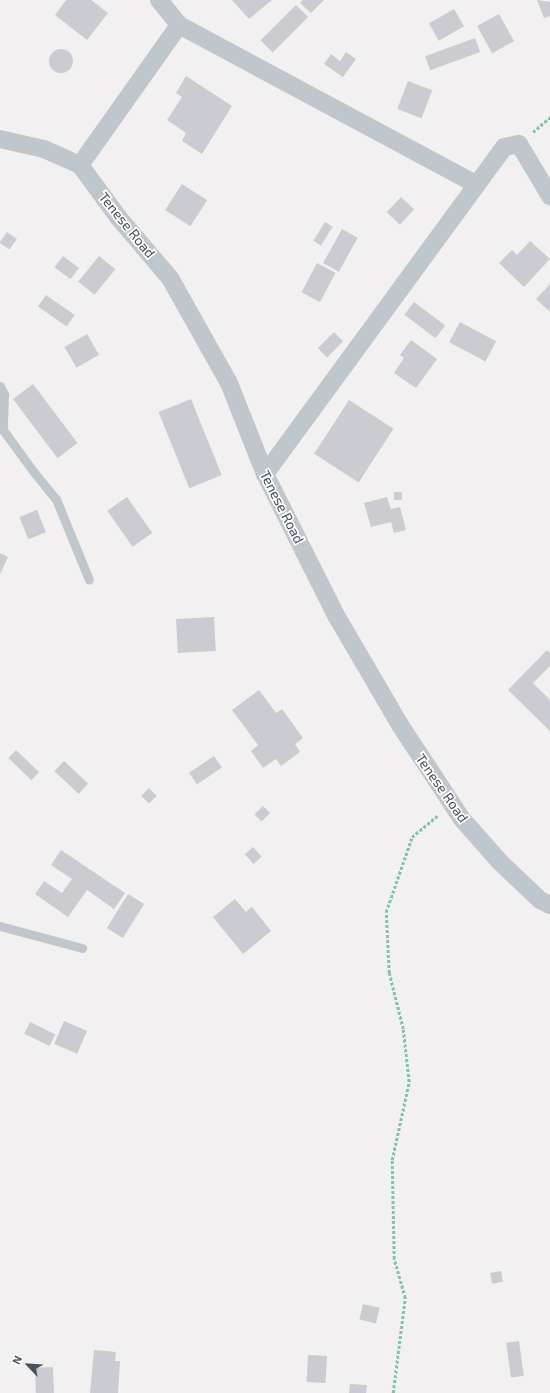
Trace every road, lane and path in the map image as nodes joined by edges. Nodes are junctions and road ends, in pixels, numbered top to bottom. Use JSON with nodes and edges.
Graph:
{"nodes":[{"id":1,"x":159,"y":0,"type":"edge"},
{"id":2,"x":179,"y":25,"type":"junction"},
{"id":3,"x":0,"y":139,"type":"edge"},
{"id":4,"x":80,"y":165,"type":"junction"},
{"id":5,"x":476,"y":184,"type":"junction"},
{"id":6,"x":550,"y":196,"type":"edge"},
{"id":7,"x":0,"y":386,"type":"edge"},
{"id":8,"x":265,"y":474,"type":"junction"},
{"id":9,"x":89,"y":580,"type":"dead end"},
{"id":10,"x":452,"y":804,"type":"junction"},
{"id":11,"x":550,"y":905,"type":"edge"},
{"id":12,"x":0,"y":926,"type":"edge"},
{"id":13,"x":82,"y":948,"type":"dead end"},
{"id":14,"x":393,"y":1393,"type":"edge"}],
"edges":[{"from":1,"to":2,"type":"street"},
{"from":2,"to":4,"type":"street"},
{"from":2,"to":5,"type":"street"},
{"from":3,"to":4,"type":"street","name":"Tenese Road"},
{"from":4,"to":8,"type":"street","name":"Tenese Road"},
{"from":5,"to":6,"type":"street"},
{"from":5,"to":8,"type":"street"},
{"from":7,"to":9,"type":"lane"},
{"from":8,"to":10,"type":"street","name":"Tenese Road"},
{"from":10,"to":11,"type":"street","name":"Tenese Road"},
{"from":10,"to":14,"type":"path"},
{"from":12,"to":13,"type":"lane"}]}
